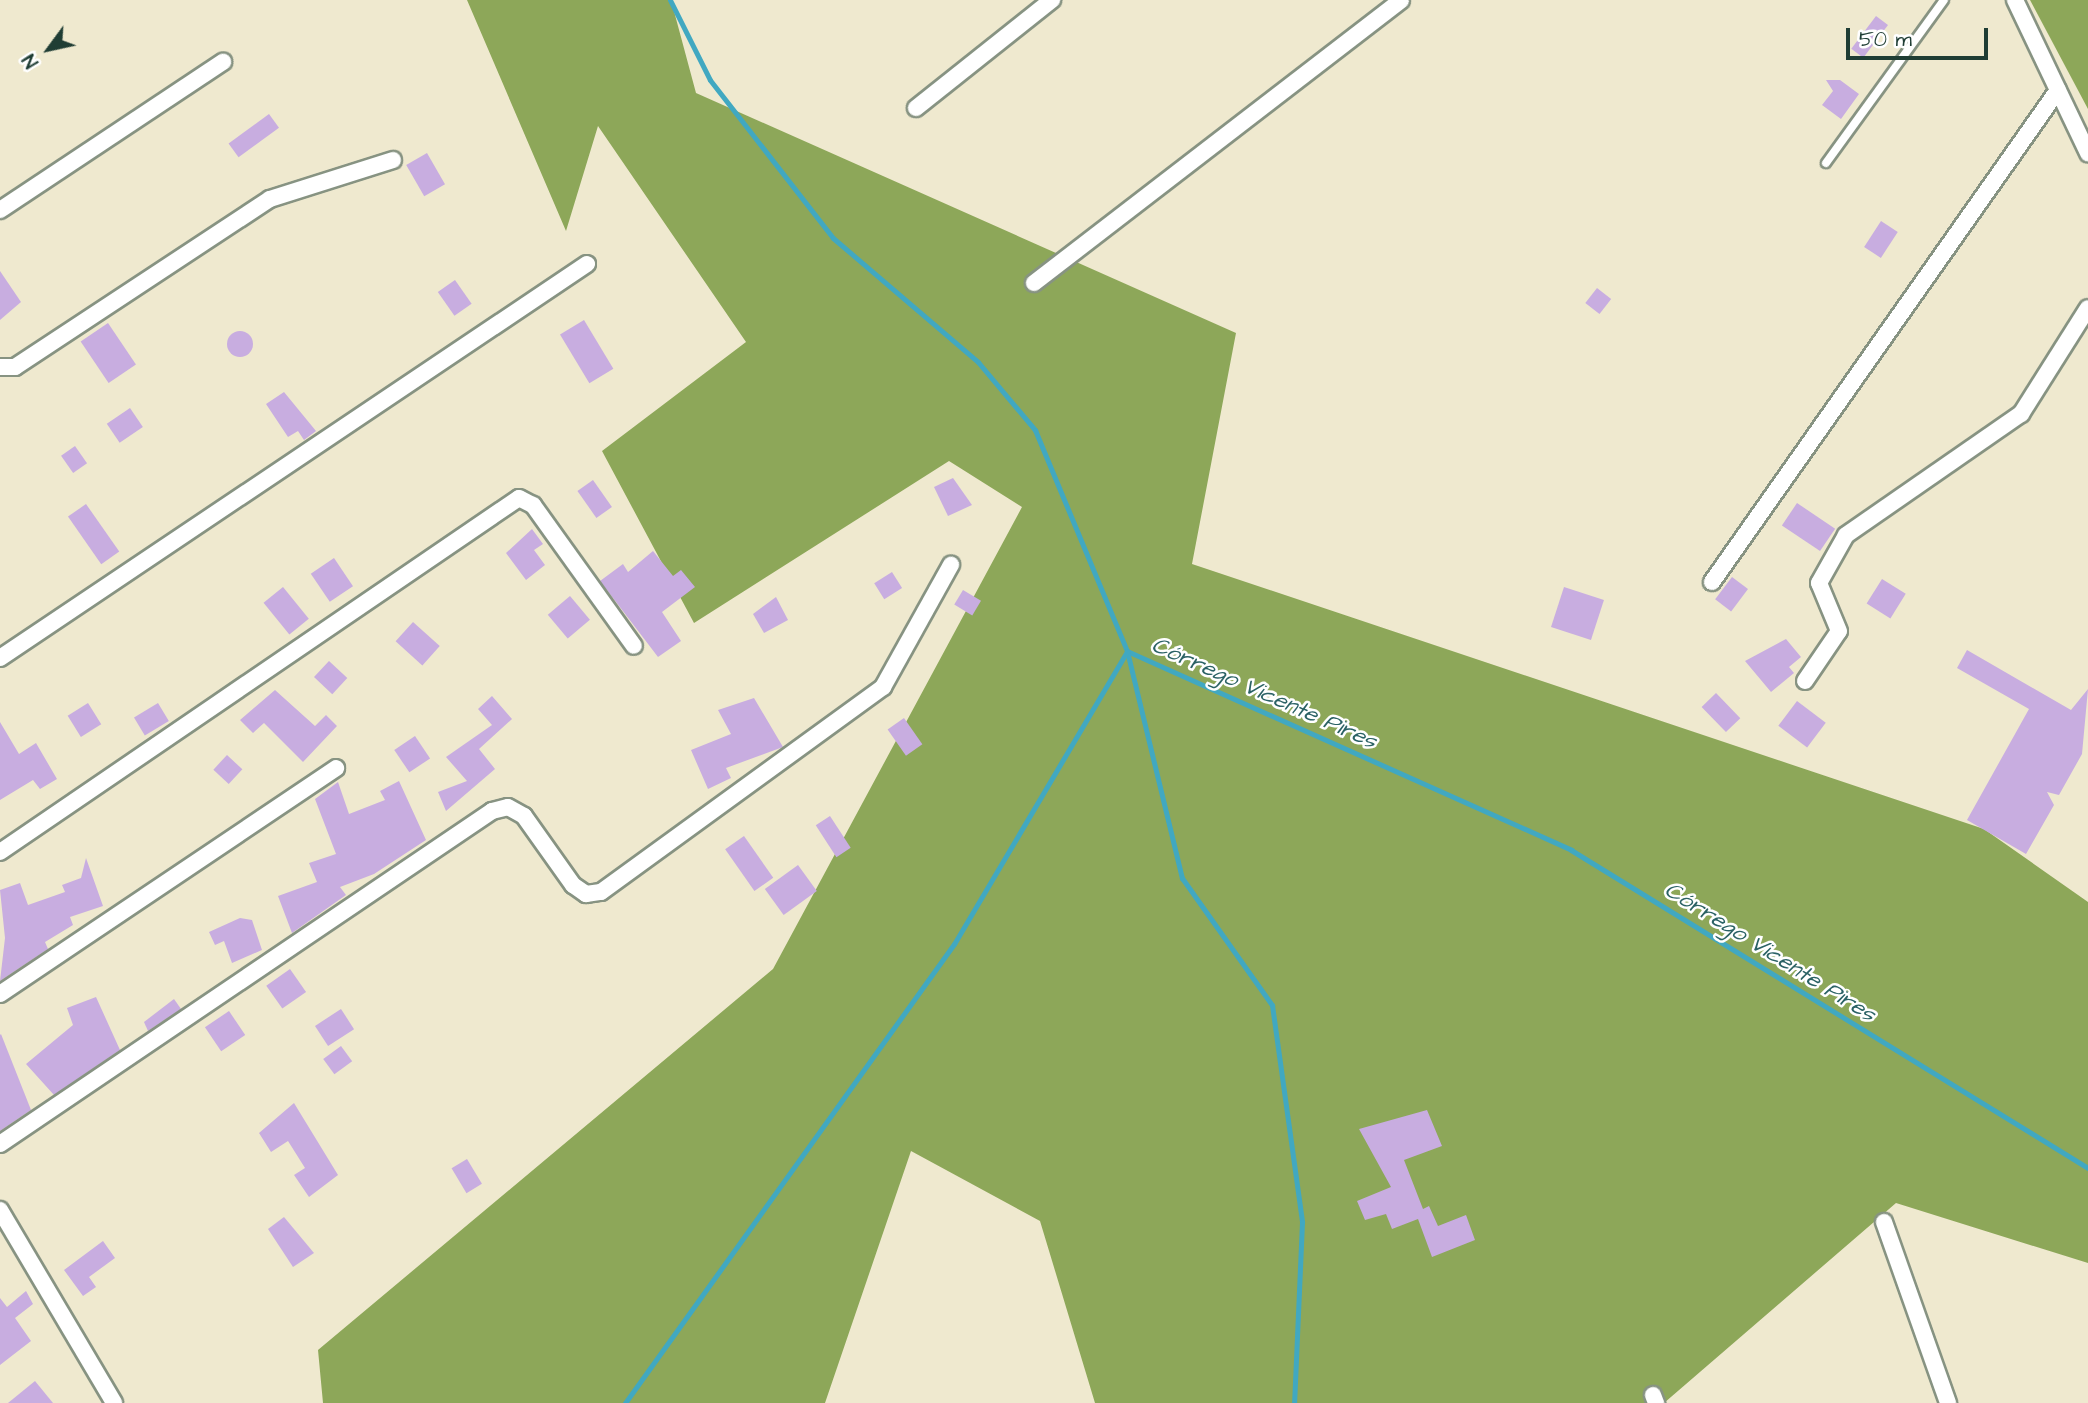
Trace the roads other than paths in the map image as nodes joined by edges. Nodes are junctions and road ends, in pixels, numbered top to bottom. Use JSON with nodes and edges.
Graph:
{"nodes":[{"id":1,"x":1052,"y":0,"type":"edge"},
{"id":2,"x":1401,"y":0,"type":"edge"},
{"id":3,"x":1944,"y":0,"type":"edge"},
{"id":4,"x":2015,"y":0,"type":"edge"},
{"id":5,"x":223,"y":62,"type":"dead end"},
{"id":6,"x":2058,"y":90,"type":"junction"},
{"id":7,"x":915,"y":108,"type":"dead end"},
{"id":8,"x":2088,"y":153,"type":"edge"},
{"id":9,"x":393,"y":160,"type":"dead end"},
{"id":10,"x":1826,"y":163,"type":"dead end"},
{"id":11,"x":0,"y":210,"type":"edge"},
{"id":12,"x":587,"y":264,"type":"dead end"},
{"id":13,"x":1034,"y":283,"type":"dead end"},
{"id":14,"x":2088,"y":308,"type":"edge"},
{"id":15,"x":0,"y":367,"type":"edge"},
{"id":16,"x":951,"y":565,"type":"dead end"},
{"id":17,"x":1712,"y":582,"type":"dead end"},
{"id":18,"x":634,"y":646,"type":"dead end"},
{"id":19,"x":0,"y":658,"type":"edge"},
{"id":20,"x":1805,"y":681,"type":"dead end"},
{"id":21,"x":336,"y":768,"type":"dead end"},
{"id":22,"x":0,"y":852,"type":"edge"},
{"id":23,"x":0,"y":994,"type":"edge"},
{"id":24,"x":0,"y":1144,"type":"edge"},
{"id":25,"x":0,"y":1210,"type":"edge"},
{"id":26,"x":1884,"y":1222,"type":"dead end"},
{"id":27,"x":114,"y":1403,"type":"edge"},
{"id":28,"x":1948,"y":1403,"type":"edge"}],
"edges":[{"from":1,"to":7,"type":"street"},
{"from":2,"to":13,"type":"street"},
{"from":3,"to":10,"type":"lane"},
{"from":4,"to":6,"type":"street"},
{"from":5,"to":11,"type":"street"},
{"from":6,"to":8,"type":"street"},
{"from":6,"to":17,"type":"street"},
{"from":9,"to":15,"type":"street"},
{"from":12,"to":19,"type":"street"},
{"from":14,"to":20,"type":"street"},
{"from":16,"to":24,"type":"street"},
{"from":18,"to":22,"type":"street"},
{"from":21,"to":23,"type":"street"},
{"from":25,"to":27,"type":"street"},
{"from":26,"to":28,"type":"street"}]}
